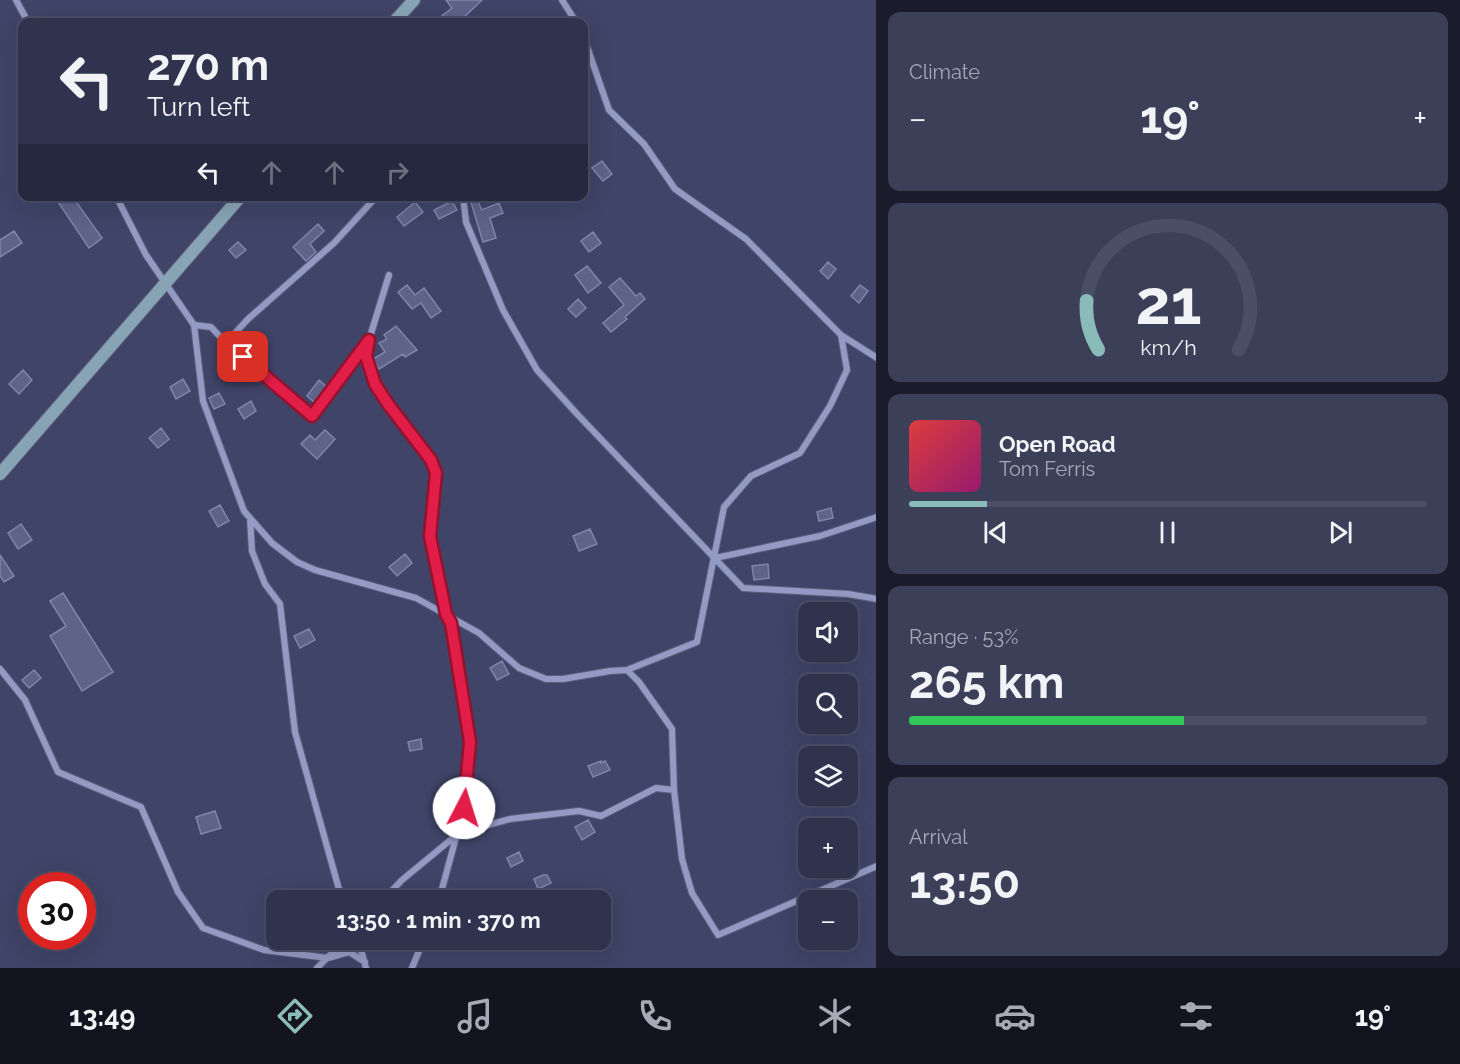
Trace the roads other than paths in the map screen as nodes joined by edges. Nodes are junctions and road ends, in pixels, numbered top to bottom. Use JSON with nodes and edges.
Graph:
{"nodes":[{"id":1,"x":16,"y":0,"type":"edge"},
{"id":2,"x":414,"y":0,"type":"edge"},
{"id":3,"x":562,"y":0,"type":"edge"},
{"id":4,"x":26,"y":18,"type":"edge"},
{"id":5,"x":398,"y":18,"type":"edge"},
{"id":6,"x":573,"y":18,"type":"edge"},
{"id":7,"x":588,"y":50,"type":"edge"},
{"id":8,"x":119,"y":201,"type":"edge"},
{"id":9,"x":237,"y":201,"type":"edge"},
{"id":10,"x":372,"y":201,"type":"edge"},
{"id":11,"x":464,"y":201,"type":"edge"},
{"id":12,"x":389,"y":275,"type":"dead end"},
{"id":13,"x":165,"y":284,"type":"junction"},
{"id":14,"x":194,"y":325,"type":"junction"},
{"id":15,"x":841,"y":335,"type":"junction"},
{"id":16,"x":369,"y":340,"type":"junction"},
{"id":17,"x":226,"y":343,"type":"junction"},
{"id":18,"x":876,"y":358,"type":"edge"},
{"id":19,"x":0,"y":474,"type":"edge"},
{"id":20,"x":876,"y":517,"type":"edge"},
{"id":21,"x":250,"y":518,"type":"junction"},
{"id":22,"x":715,"y":558,"type":"junction"},
{"id":23,"x":876,"y":599,"type":"edge"},
{"id":24,"x":446,"y":614,"type":"junction"},
{"id":25,"x":0,"y":669,"type":"edge"},
{"id":26,"x":627,"y":670,"type":"junction"},
{"id":27,"x":674,"y":790,"type":"junction"},
{"id":28,"x":459,"y":833,"type":"junction"},
{"id":29,"x":876,"y":866,"type":"edge"},
{"id":30,"x":339,"y":890,"type":"edge"},
{"id":31,"x":392,"y":890,"type":"edge"},
{"id":32,"x":442,"y":890,"type":"edge"},
{"id":33,"x":336,"y":950,"type":"edge"},
{"id":34,"x":361,"y":950,"type":"edge"},
{"id":35,"x":419,"y":950,"type":"edge"},
{"id":36,"x":328,"y":958,"type":"junction"},
{"id":37,"x":366,"y":965,"type":"edge"},
{"id":38,"x":317,"y":968,"type":"edge"},
{"id":39,"x":412,"y":968,"type":"edge"}],
"edges":[{"from":1,"to":4,"type":"street"},
{"from":2,"to":5,"type":"main road"},
{"from":3,"to":6,"type":"street"},
{"from":7,"to":15,"type":"street"},
{"from":8,"to":13,"type":"street"},
{"from":9,"to":13,"type":"main road"},
{"from":10,"to":17,"type":"street"},
{"from":11,"to":22,"type":"street"},
{"from":12,"to":16,"type":"street"},
{"from":13,"to":14,"type":"street"},
{"from":13,"to":19,"type":"main road"},
{"from":14,"to":17,"type":"street"},
{"from":14,"to":21,"type":"street"},
{"from":15,"to":18,"type":"street"},
{"from":15,"to":22,"type":"street"},
{"from":16,"to":17,"type":"street"},
{"from":16,"to":24,"type":"street"},
{"from":20,"to":22,"type":"street"},
{"from":21,"to":24,"type":"street"},
{"from":21,"to":30,"type":"street"},
{"from":22,"to":23,"type":"street"},
{"from":22,"to":26,"type":"street"},
{"from":24,"to":26,"type":"street"},
{"from":24,"to":28,"type":"street"},
{"from":25,"to":36,"type":"street"},
{"from":26,"to":27,"type":"street"},
{"from":27,"to":28,"type":"street"},
{"from":27,"to":29,"type":"street"},
{"from":28,"to":31,"type":"street"},
{"from":28,"to":32,"type":"street"},
{"from":33,"to":36,"type":"street"},
{"from":34,"to":37,"type":"street"},
{"from":35,"to":39,"type":"street"},
{"from":36,"to":37,"type":"street"},
{"from":36,"to":38,"type":"street"}]}
